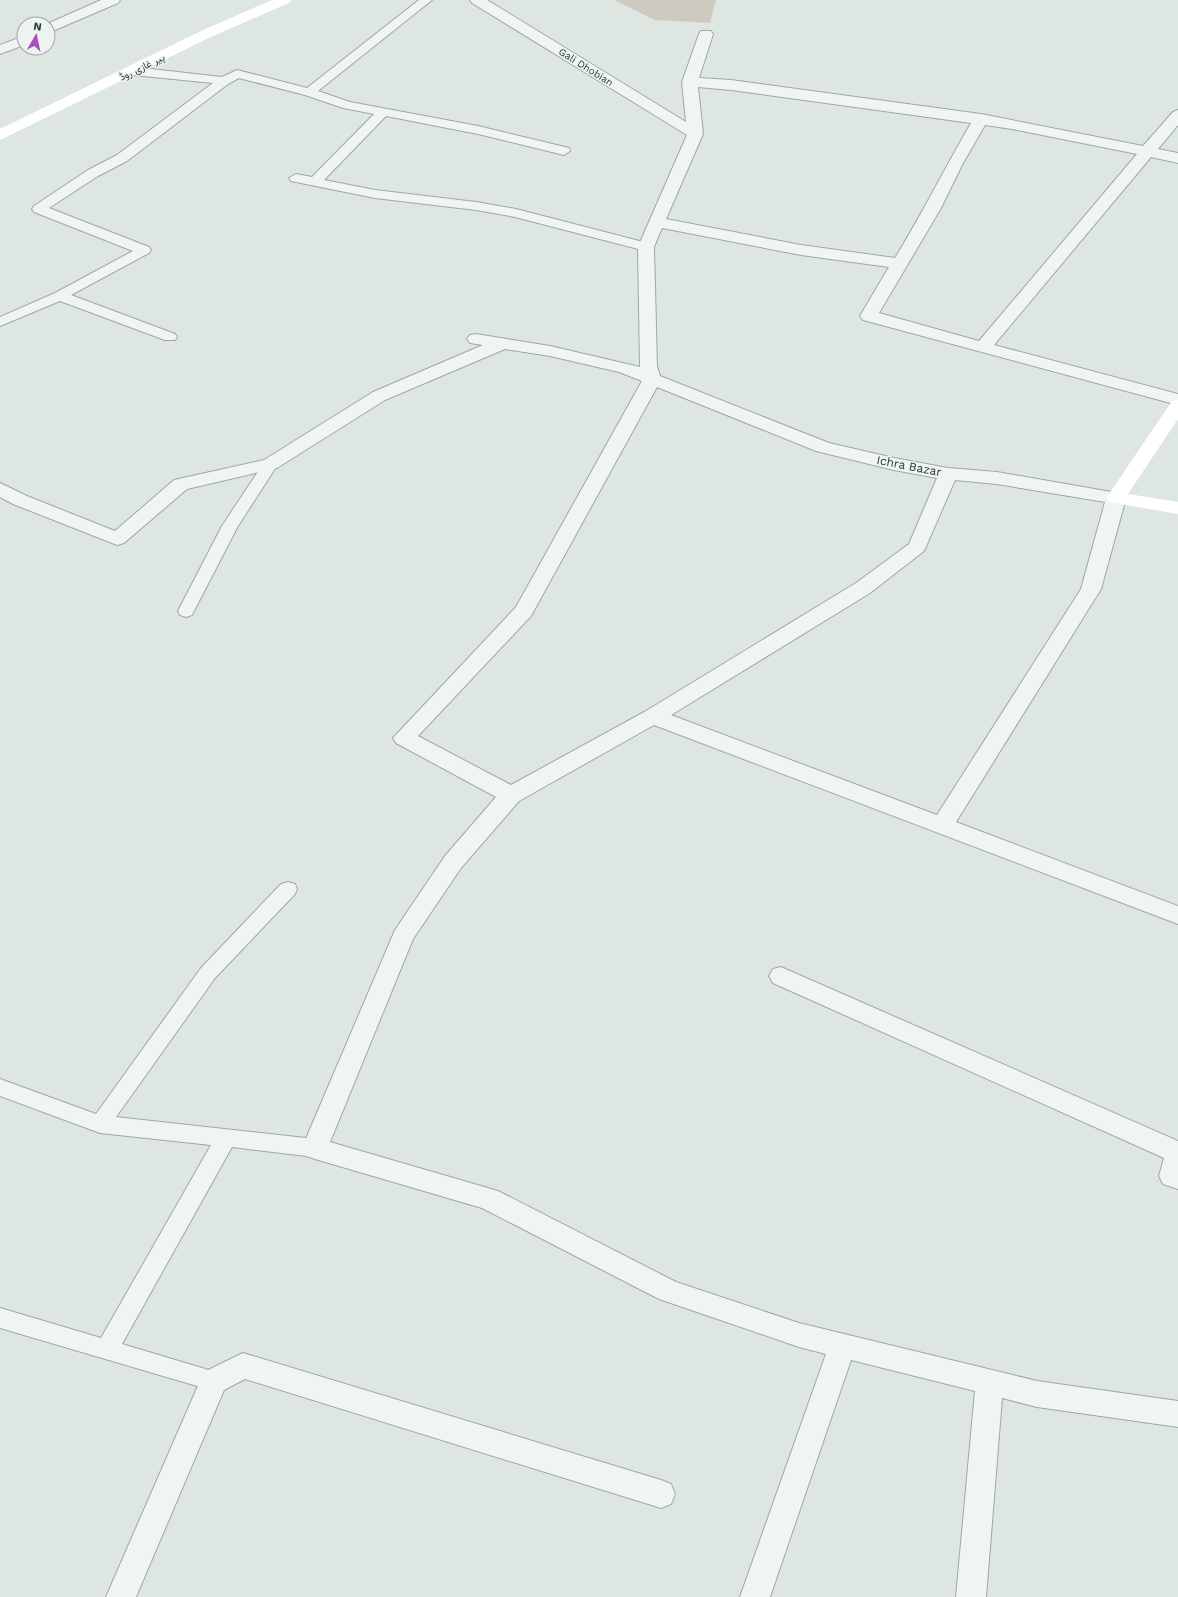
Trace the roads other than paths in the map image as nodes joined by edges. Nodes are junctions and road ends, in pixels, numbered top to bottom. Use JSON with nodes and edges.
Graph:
{"nodes":[{"id":1,"x":113,"y":0,"type":"edge"},
{"id":2,"x":284,"y":0,"type":"edge"},
{"id":3,"x":426,"y":0,"type":"edge"},
{"id":4,"x":477,"y":0,"type":"edge"},
{"id":5,"x":56,"y":25,"type":"edge"},
{"id":6,"x":706,"y":34,"type":"dead end"},
{"id":7,"x":16,"y":43,"type":"edge"},
{"id":8,"x":0,"y":50,"type":"edge"},
{"id":9,"x":133,"y":71,"type":"junction"},
{"id":10,"x":224,"y":81,"type":"junction"},
{"id":11,"x":690,"y":82,"type":"junction"},
{"id":12,"x":309,"y":92,"type":"junction"},
{"id":13,"x":382,"y":112,"type":"junction"},
{"id":14,"x":1178,"y":115,"type":"edge"},
{"id":15,"x":981,"y":119,"type":"junction"},
{"id":16,"x":695,"y":134,"type":"junction"},
{"id":17,"x":0,"y":135,"type":"edge"},
{"id":18,"x":564,"y":151,"type":"dead end"},
{"id":19,"x":1148,"y":152,"type":"junction"},
{"id":20,"x":1178,"y":158,"type":"edge"},
{"id":21,"x":296,"y":178,"type":"dead end"},
{"id":22,"x":315,"y":182,"type":"junction"},
{"id":23,"x":657,"y":222,"type":"junction"},
{"id":24,"x":646,"y":247,"type":"junction"},
{"id":25,"x":901,"y":264,"type":"junction"},
{"id":26,"x":60,"y":296,"type":"junction"},
{"id":27,"x":0,"y":322,"type":"edge"},
{"id":28,"x":170,"y":337,"type":"dead end"},
{"id":29,"x":476,"y":339,"type":"dead end"},
{"id":30,"x":504,"y":343,"type":"junction"},
{"id":31,"x":983,"y":347,"type":"junction"},
{"id":32,"x":652,"y":379,"type":"junction"},
{"id":33,"x":1178,"y":400,"type":"edge"},
{"id":34,"x":1178,"y":405,"type":"edge"},
{"id":35,"x":270,"y":464,"type":"junction"},
{"id":36,"x":948,"y":474,"type":"junction"},
{"id":37,"x":0,"y":489,"type":"edge"},
{"id":38,"x":1116,"y":498,"type":"junction"},
{"id":39,"x":1178,"y":508,"type":"edge"},
{"id":40,"x":186,"y":611,"type":"dead end"},
{"id":41,"x":653,"y":716,"type":"junction"},
{"id":42,"x":511,"y":795,"type":"junction"},
{"id":43,"x":942,"y":826,"type":"junction"},
{"id":44,"x":288,"y":889,"type":"dead end"},
{"id":45,"x":1178,"y":915,"type":"edge"},
{"id":46,"x":781,"y":976,"type":"dead end"},
{"id":47,"x":0,"y":1087,"type":"edge"},
{"id":48,"x":100,"y":1124,"type":"junction"},
{"id":49,"x":226,"y":1138,"type":"junction"},
{"id":50,"x":315,"y":1148,"type":"junction"},
{"id":51,"x":1178,"y":1153,"type":"edge"},
{"id":52,"x":1178,"y":1178,"type":"edge"},
{"id":53,"x":0,"y":1318,"type":"edge"},
{"id":54,"x":842,"y":1346,"type":"junction"},
{"id":55,"x":107,"y":1349,"type":"junction"},
{"id":56,"x":214,"y":1381,"type":"junction"},
{"id":57,"x":990,"y":1382,"type":"junction"},
{"id":58,"x":1178,"y":1414,"type":"edge"},
{"id":59,"x":660,"y":1494,"type":"dead end"},
{"id":60,"x":121,"y":1597,"type":"edge"},
{"id":61,"x":755,"y":1597,"type":"edge"},
{"id":62,"x":971,"y":1597,"type":"edge"}],
"edges":[{"from":1,"to":5,"type":"street"},
{"from":2,"to":9,"type":"street","name":"پیر غازی روڈ"},
{"from":3,"to":12,"type":"lane"},
{"from":4,"to":16,"type":"street","name":"Gali Dhobian"},
{"from":6,"to":11,"type":"street"},
{"from":7,"to":8,"type":"street"},
{"from":9,"to":10,"type":"lane"},
{"from":9,"to":17,"type":"street","name":"پیر غازی روڈ"},
{"from":10,"to":12,"type":"lane"},
{"from":10,"to":26,"type":"lane"},
{"from":11,"to":15,"type":"street"},
{"from":11,"to":16,"type":"street"},
{"from":12,"to":13,"type":"lane"},
{"from":13,"to":18,"type":"lane"},
{"from":13,"to":22,"type":"lane"},
{"from":14,"to":19,"type":"street"},
{"from":15,"to":19,"type":"street"},
{"from":15,"to":25,"type":"street"},
{"from":16,"to":23,"type":"street"},
{"from":19,"to":20,"type":"street"},
{"from":19,"to":31,"type":"street"},
{"from":21,"to":22,"type":"lane"},
{"from":22,"to":24,"type":"lane"},
{"from":23,"to":24,"type":"street"},
{"from":23,"to":25,"type":"street"},
{"from":24,"to":32,"type":"street"},
{"from":25,"to":31,"type":"street"},
{"from":26,"to":27,"type":"lane"},
{"from":26,"to":28,"type":"lane"},
{"from":29,"to":30,"type":"street","name":"Ichra Bazar"},
{"from":30,"to":32,"type":"street","name":"Ichra Bazar"},
{"from":30,"to":35,"type":"street"},
{"from":31,"to":33,"type":"street"},
{"from":32,"to":36,"type":"street","name":"Ichra Bazar"},
{"from":32,"to":42,"type":"street"},
{"from":34,"to":38,"type":"street"},
{"from":35,"to":37,"type":"street"},
{"from":35,"to":40,"type":"lane"},
{"from":36,"to":38,"type":"street","name":"Ichra Bazar"},
{"from":36,"to":41,"type":"street"},
{"from":38,"to":39,"type":"street","name":"Ichra Bazar"},
{"from":38,"to":43,"type":"street"},
{"from":41,"to":42,"type":"street"},
{"from":41,"to":43,"type":"street"},
{"from":42,"to":50,"type":"street"},
{"from":43,"to":45,"type":"street"},
{"from":44,"to":48,"type":"lane"},
{"from":46,"to":51,"type":"street"},
{"from":47,"to":48,"type":"lane"},
{"from":48,"to":49,"type":"lane"},
{"from":49,"to":50,"type":"lane"},
{"from":49,"to":55,"type":"lane"},
{"from":50,"to":54,"type":"street"},
{"from":51,"to":52,"type":"street"},
{"from":53,"to":55,"type":"lane"},
{"from":54,"to":57,"type":"street"},
{"from":54,"to":61,"type":"street"},
{"from":55,"to":56,"type":"lane"},
{"from":56,"to":59,"type":"street"},
{"from":56,"to":60,"type":"street"},
{"from":57,"to":58,"type":"street"},
{"from":57,"to":62,"type":"street"}]}
